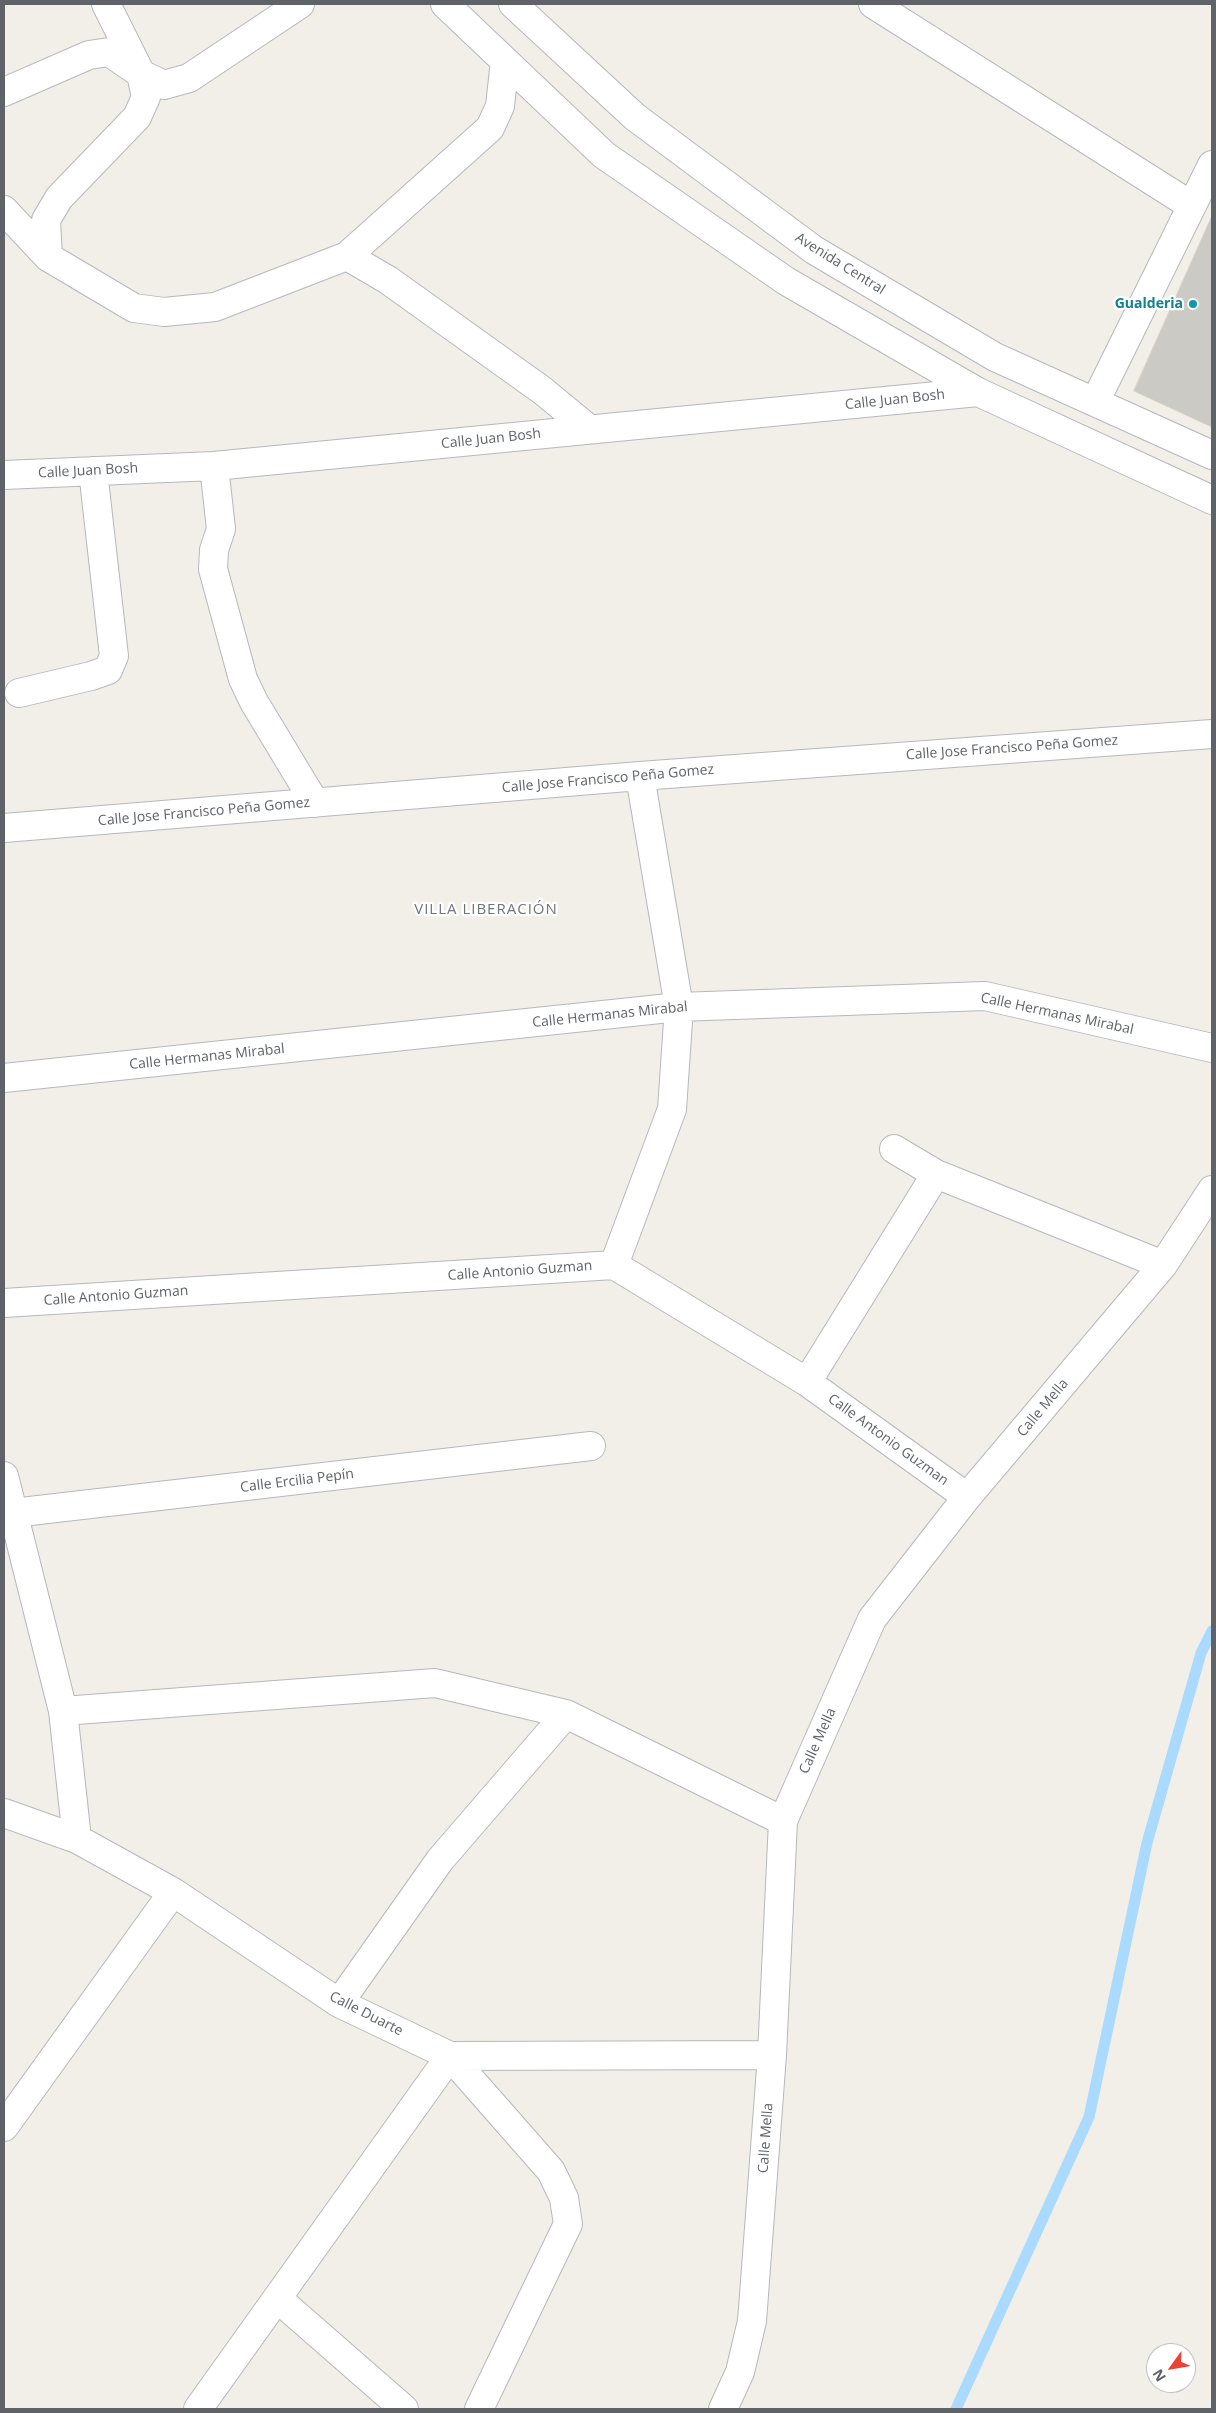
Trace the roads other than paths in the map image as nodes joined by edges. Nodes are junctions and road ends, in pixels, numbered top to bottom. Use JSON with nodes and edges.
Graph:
{"nodes":[{"id":1,"x":106,"y":4,"type":"edge"},
{"id":2,"x":300,"y":4,"type":"edge"},
{"id":3,"x":445,"y":4,"type":"edge"},
{"id":4,"x":513,"y":4,"type":"edge"},
{"id":5,"x":873,"y":4,"type":"edge"},
{"id":6,"x":505,"y":61,"type":"junction"},
{"id":7,"x":141,"y":74,"type":"junction"},
{"id":8,"x":4,"y":92,"type":"edge"},
{"id":9,"x":1212,"y":165,"type":"edge"},
{"id":10,"x":1192,"y":206,"type":"junction"},
{"id":11,"x":4,"y":210,"type":"edge"},
{"id":12,"x":347,"y":256,"type":"junction"},
{"id":13,"x":48,"y":257,"type":"junction"},
{"id":14,"x":978,"y":392,"type":"junction"},
{"id":15,"x":1095,"y":402,"type":"junction"},
{"id":16,"x":590,"y":430,"type":"junction"},
{"id":17,"x":1212,"y":454,"type":"edge"},
{"id":18,"x":214,"y":466,"type":"junction"},
{"id":19,"x":93,"y":471,"type":"junction"},
{"id":20,"x":4,"y":475,"type":"edge"},
{"id":21,"x":1212,"y":500,"type":"edge"},
{"id":22,"x":18,"y":693,"type":"dead end"},
{"id":23,"x":1212,"y":734,"type":"edge"},
{"id":24,"x":640,"y":776,"type":"junction"},
{"id":25,"x":315,"y":803,"type":"junction"},
{"id":26,"x":4,"y":828,"type":"edge"},
{"id":27,"x":679,"y":1008,"type":"junction"},
{"id":28,"x":1212,"y":1048,"type":"edge"},
{"id":29,"x":4,"y":1078,"type":"edge"},
{"id":30,"x":894,"y":1149,"type":"dead end"},
{"id":31,"x":936,"y":1174,"type":"junction"},
{"id":32,"x":1212,"y":1190,"type":"edge"},
{"id":33,"x":614,"y":1265,"type":"junction"},
{"id":34,"x":1163,"y":1265,"type":"junction"},
{"id":35,"x":4,"y":1303,"type":"edge"},
{"id":36,"x":807,"y":1382,"type":"junction"},
{"id":37,"x":591,"y":1446,"type":"dead end"},
{"id":38,"x":4,"y":1476,"type":"edge"},
{"id":39,"x":967,"y":1497,"type":"junction"},
{"id":40,"x":8,"y":1514,"type":"edge"},
{"id":41,"x":63,"y":1711,"type":"junction"},
{"id":42,"x":566,"y":1714,"type":"junction"},
{"id":43,"x":4,"y":1813,"type":"edge"},
{"id":44,"x":783,"y":1821,"type":"junction"},
{"id":45,"x":77,"y":1839,"type":"junction"},
{"id":46,"x":173,"y":1892,"type":"junction"},
{"id":47,"x":339,"y":2003,"type":"junction"},
{"id":48,"x":772,"y":2055,"type":"junction"},
{"id":49,"x":450,"y":2056,"type":"junction"},
{"id":50,"x":4,"y":2127,"type":"edge"},
{"id":51,"x":277,"y":2298,"type":"junction"},
{"id":52,"x":198,"y":2409,"type":"edge"},
{"id":53,"x":404,"y":2409,"type":"edge"},
{"id":54,"x":479,"y":2409,"type":"edge"},
{"id":55,"x":722,"y":2409,"type":"edge"}],
"edges":[{"from":1,"to":7,"type":"street"},
{"from":2,"to":7,"type":"street"},
{"from":3,"to":6,"type":"street"},
{"from":4,"to":15,"type":"street","name":"Avenida Central"},
{"from":5,"to":10,"type":"street"},
{"from":6,"to":12,"type":"street"},
{"from":6,"to":14,"type":"street"},
{"from":7,"to":8,"type":"street"},
{"from":7,"to":13,"type":"street"},
{"from":9,"to":10,"type":"street"},
{"from":10,"to":15,"type":"street"},
{"from":11,"to":13,"type":"street"},
{"from":12,"to":13,"type":"street"},
{"from":12,"to":16,"type":"street"},
{"from":14,"to":16,"type":"street","name":"Calle Juan Bosh"},
{"from":14,"to":21,"type":"street"},
{"from":15,"to":17,"type":"street","name":"Avenida Central"},
{"from":16,"to":18,"type":"street","name":"Calle Juan Bosh"},
{"from":18,"to":19,"type":"street","name":"Calle Juan Bosh"},
{"from":18,"to":25,"type":"street"},
{"from":19,"to":20,"type":"street","name":"Calle Juan Bosh"},
{"from":19,"to":22,"type":"street"},
{"from":23,"to":24,"type":"street","name":"Calle Jose Francisco Peña Gomez"},
{"from":24,"to":25,"type":"street","name":"Calle Jose Francisco Peña Gomez"},
{"from":24,"to":27,"type":"street"},
{"from":25,"to":26,"type":"street","name":"Calle Jose Francisco Peña Gomez"},
{"from":27,"to":28,"type":"street","name":"Calle Hermanas Mirabal"},
{"from":27,"to":29,"type":"street","name":"Calle Hermanas Mirabal"},
{"from":27,"to":33,"type":"street"},
{"from":30,"to":31,"type":"street"},
{"from":31,"to":34,"type":"street"},
{"from":31,"to":36,"type":"street"},
{"from":32,"to":34,"type":"street","name":"Calle Mella"},
{"from":33,"to":35,"type":"street","name":"Calle Antonio Guzman"},
{"from":33,"to":36,"type":"street","name":"Calle Antonio Guzman"},
{"from":34,"to":39,"type":"street","name":"Calle Mella"},
{"from":36,"to":39,"type":"street","name":"Calle Antonio Guzman"},
{"from":37,"to":40,"type":"street","name":"Calle Ercilia Pepín"},
{"from":38,"to":40,"type":"street"},
{"from":39,"to":44,"type":"street","name":"Calle Mella"},
{"from":40,"to":41,"type":"street"},
{"from":41,"to":42,"type":"street"},
{"from":41,"to":45,"type":"street"},
{"from":42,"to":44,"type":"street"},
{"from":42,"to":47,"type":"street"},
{"from":43,"to":45,"type":"street","name":"Calle Duarte"},
{"from":44,"to":48,"type":"street","name":"Calle Mella"},
{"from":45,"to":46,"type":"street","name":"Calle Duarte"},
{"from":46,"to":47,"type":"street","name":"Calle Duarte"},
{"from":46,"to":50,"type":"street"},
{"from":47,"to":49,"type":"street","name":"Calle Duarte"},
{"from":48,"to":49,"type":"street","name":"Calle Duarte"},
{"from":48,"to":55,"type":"street","name":"Calle Mella"},
{"from":49,"to":51,"type":"street"},
{"from":49,"to":54,"type":"street"},
{"from":51,"to":52,"type":"street"},
{"from":51,"to":53,"type":"street"}]}
